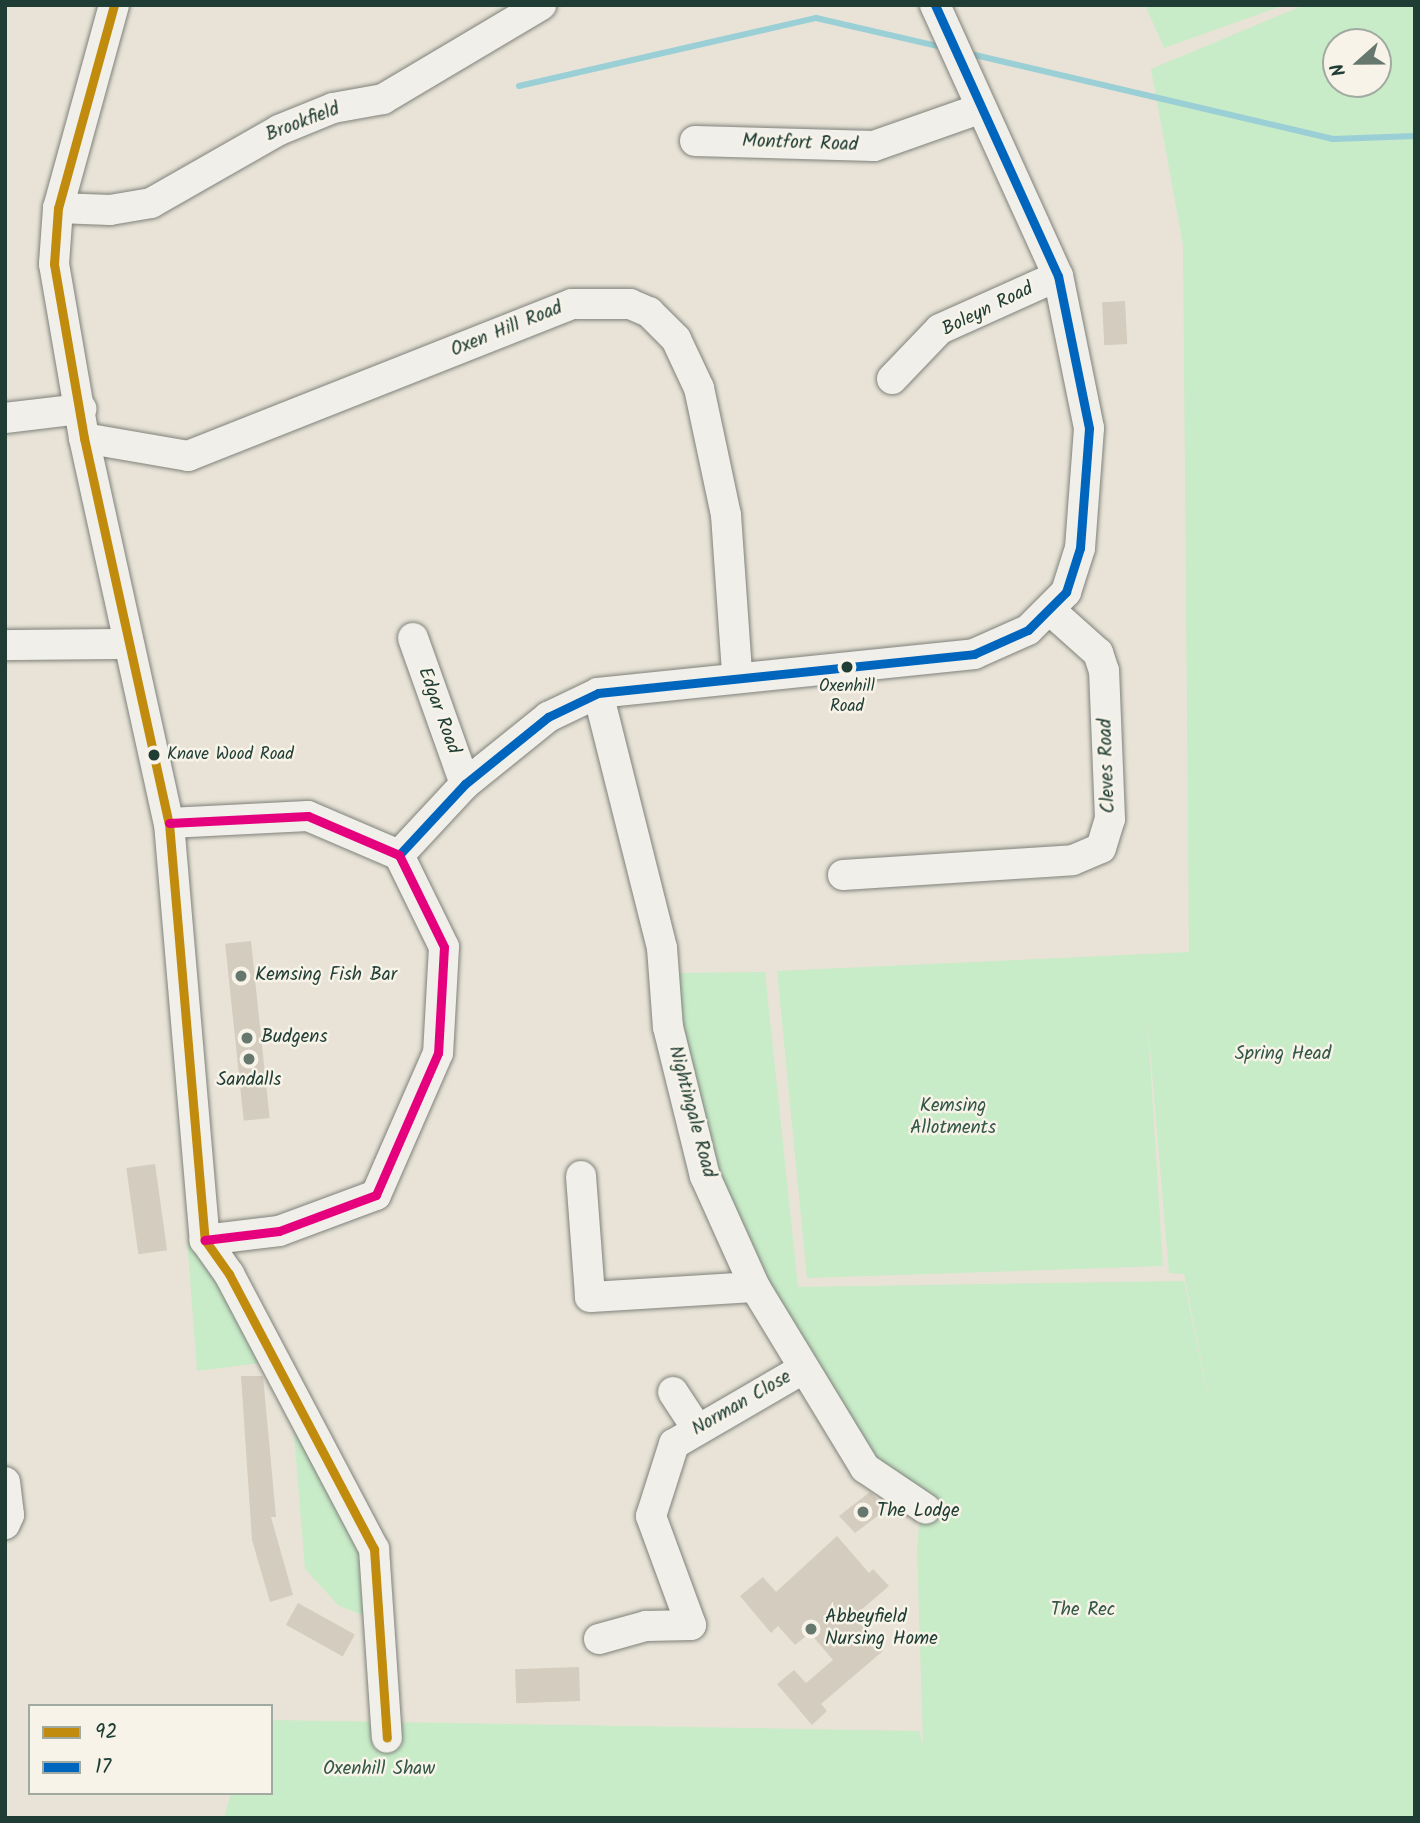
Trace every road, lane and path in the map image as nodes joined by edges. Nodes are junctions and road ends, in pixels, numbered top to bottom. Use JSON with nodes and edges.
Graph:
{"nodes":[{"id":1,"x":114,"y":5,"type":"edge"},
{"id":2,"x":541,"y":5,"type":"edge"},
{"id":3,"x":935,"y":5,"type":"edge"},
{"id":4,"x":982,"y":108,"type":"junction"},
{"id":5,"x":695,"y":141,"type":"dead end"},
{"id":6,"x":58,"y":208,"type":"junction"},
{"id":7,"x":1058,"y":276,"type":"junction"},
{"id":8,"x":891,"y":379,"type":"dead end"},
{"id":9,"x":5,"y":418,"type":"edge"},
{"id":10,"x":82,"y":424,"type":"junction"},
{"id":11,"x":1051,"y":611,"type":"junction"},
{"id":12,"x":413,"y":638,"type":"dead end"},
{"id":13,"x":127,"y":644,"type":"junction"},
{"id":14,"x":5,"y":645,"type":"edge"},
{"id":15,"x":737,"y":674,"type":"junction"},
{"id":16,"x":598,"y":693,"type":"junction"},
{"id":17,"x":466,"y":784,"type":"junction"},
{"id":18,"x":169,"y":824,"type":"junction"},
{"id":19,"x":399,"y":855,"type":"junction"},
{"id":20,"x":843,"y":875,"type":"dead end"},
{"id":21,"x":581,"y":1177,"type":"dead end"},
{"id":22,"x":205,"y":1241,"type":"junction"},
{"id":23,"x":755,"y":1287,"type":"junction"},
{"id":24,"x":803,"y":1369,"type":"junction"},
{"id":25,"x":673,"y":1392,"type":"dead end"},
{"id":26,"x":698,"y":1430,"type":"junction"},
{"id":27,"x":5,"y":1482,"type":"edge"},
{"id":28,"x":926,"y":1509,"type":"dead end"},
{"id":29,"x":7,"y":1520,"type":"edge"},
{"id":30,"x":599,"y":1639,"type":"dead end"},
{"id":31,"x":387,"y":1738,"type":"dead end"}],
"edges":[{"from":1,"to":6,"type":"street"},
{"from":2,"to":6,"type":"street","name":"Brookfield"},
{"from":3,"to":4,"type":"street"},
{"from":4,"to":5,"type":"street","name":"Montfort Road"},
{"from":4,"to":7,"type":"street"},
{"from":6,"to":10,"type":"street"},
{"from":7,"to":8,"type":"street","name":"Boleyn Road"},
{"from":7,"to":11,"type":"street"},
{"from":9,"to":10,"type":"street","name":"Oxen Hill Road"},
{"from":10,"to":13,"type":"street"},
{"from":10,"to":15,"type":"street","name":"Oxen Hill Road"},
{"from":11,"to":15,"type":"street"},
{"from":11,"to":20,"type":"street","name":"Cleves Road"},
{"from":12,"to":17,"type":"street","name":"Edgar Road"},
{"from":13,"to":14,"type":"street"},
{"from":13,"to":18,"type":"street"},
{"from":15,"to":16,"type":"street"},
{"from":16,"to":17,"type":"street"},
{"from":16,"to":23,"type":"street","name":"Nightingale Road"},
{"from":17,"to":19,"type":"street"},
{"from":18,"to":19,"type":"street"},
{"from":18,"to":22,"type":"street"},
{"from":19,"to":22,"type":"street"},
{"from":21,"to":23,"type":"street"},
{"from":22,"to":31,"type":"street"},
{"from":23,"to":24,"type":"street","name":"Nightingale Road"},
{"from":24,"to":26,"type":"street","name":"Norman Close"},
{"from":24,"to":28,"type":"street","name":"Nightingale Road"},
{"from":25,"to":26,"type":"street"},
{"from":26,"to":30,"type":"street","name":"Norman Close"},
{"from":27,"to":29,"type":"street"}]}
